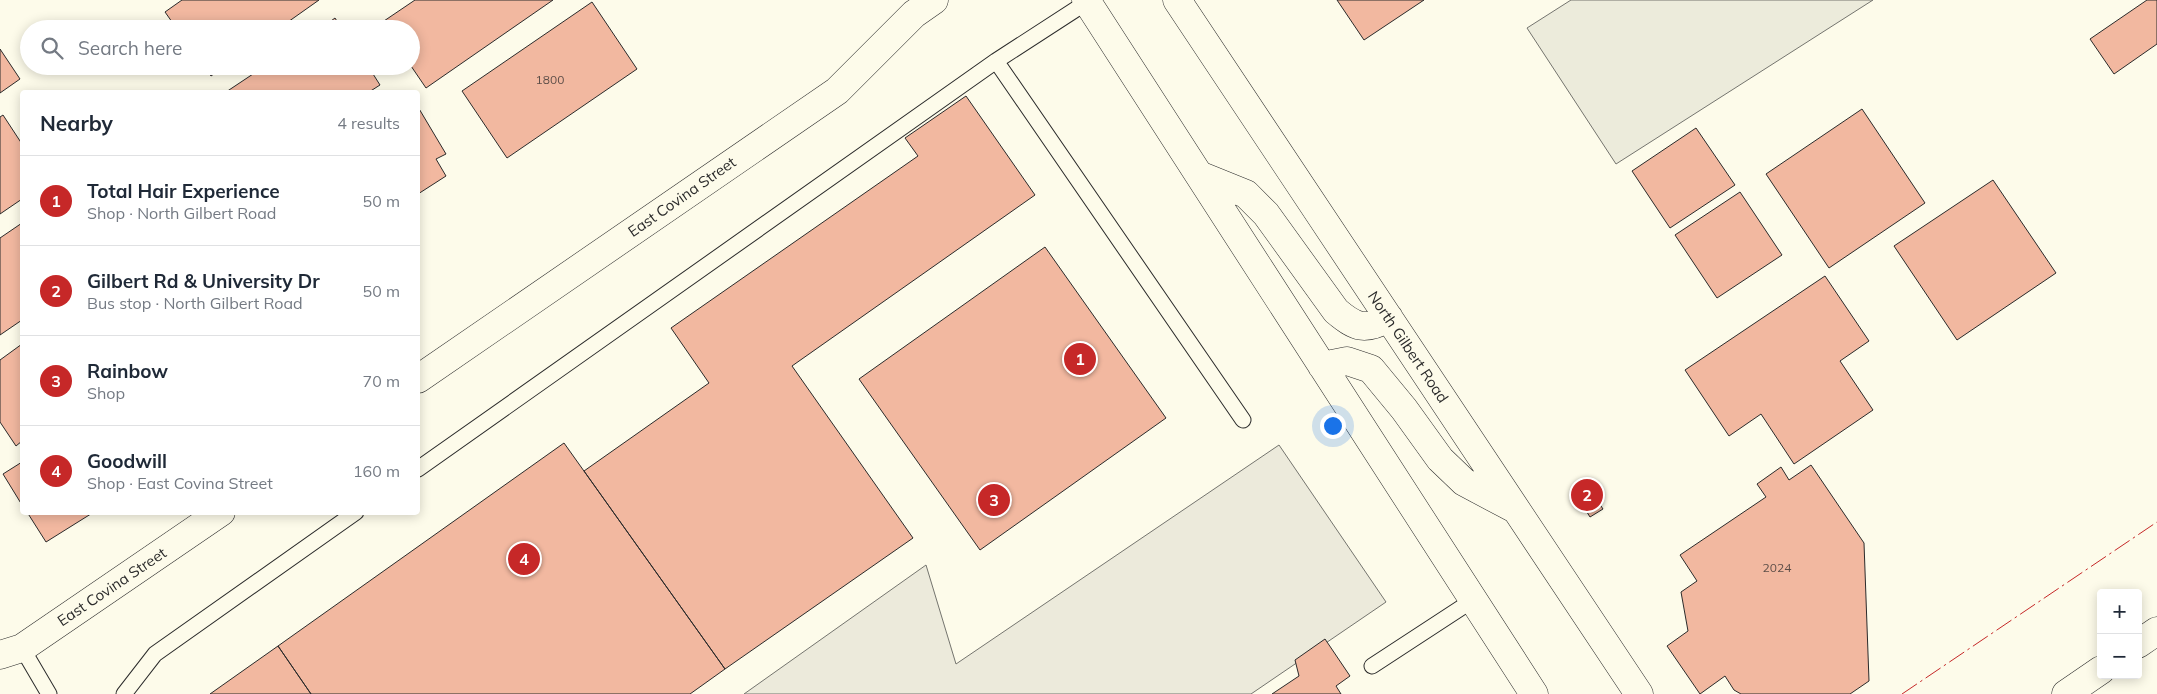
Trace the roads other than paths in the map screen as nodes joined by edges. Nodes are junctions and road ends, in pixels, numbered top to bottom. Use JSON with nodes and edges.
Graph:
{"nodes":[{"id":1,"x":934,"y":0,"type":"edge"},
{"id":2,"x":1177,"y":0,"type":"edge"},
{"id":3,"x":1086,"y":1,"type":"edge"},
{"id":4,"x":996,"y":62,"type":"junction"},
{"id":5,"x":1199,"y":175,"type":"junction"},
{"id":6,"x":1389,"y":318,"type":"junction"},
{"id":7,"x":1322,"y":366,"type":"junction"},
{"id":8,"x":420,"y":377,"type":"edge"},
{"id":9,"x":1243,"y":420,"type":"dead end"},
{"id":10,"x":420,"y":468,"type":"edge"},
{"id":11,"x":1517,"y":510,"type":"junction"},
{"id":12,"x":216,"y":515,"type":"edge"},
{"id":13,"x":352,"y":515,"type":"edge"},
{"id":14,"x":1473,"y":600,"type":"junction"},
{"id":15,"x":2157,"y":631,"type":"edge"},
{"id":16,"x":2142,"y":641,"type":"edge"},
{"id":17,"x":11,"y":652,"type":"edge"},
{"id":18,"x":1372,"y":666,"type":"dead end"},
{"id":19,"x":2097,"y":673,"type":"edge"},
{"id":20,"x":50,"y":694,"type":"edge"},
{"id":21,"x":124,"y":694,"type":"edge"},
{"id":22,"x":1534,"y":694,"type":"edge"},
{"id":23,"x":1639,"y":694,"type":"edge"},
{"id":24,"x":2066,"y":694,"type":"edge"}],
"edges":[{"from":1,"to":8,"type":"main road","name":"East Covina Street"},
{"from":2,"to":6,"type":"main road","name":"North Gilbert Road"},
{"from":3,"to":4,"type":"lane"},
{"from":3,"to":5,"type":"main road"},
{"from":4,"to":9,"type":"lane"},
{"from":4,"to":10,"type":"lane"},
{"from":5,"to":6,"type":"main road"},
{"from":5,"to":7,"type":"main road"},
{"from":6,"to":11,"type":"main road","name":"North Gilbert Road"},
{"from":7,"to":11,"type":"main road"},
{"from":7,"to":14,"type":"main road"},
{"from":11,"to":23,"type":"main road","name":"North Gilbert Road"},
{"from":12,"to":17,"type":"main road","name":"East Covina Street"},
{"from":13,"to":21,"type":"lane"},
{"from":14,"to":18,"type":"lane"},
{"from":14,"to":22,"type":"main road"},
{"from":15,"to":16,"type":"main road"},
{"from":17,"to":20,"type":"lane"},
{"from":19,"to":24,"type":"main road"}]}
